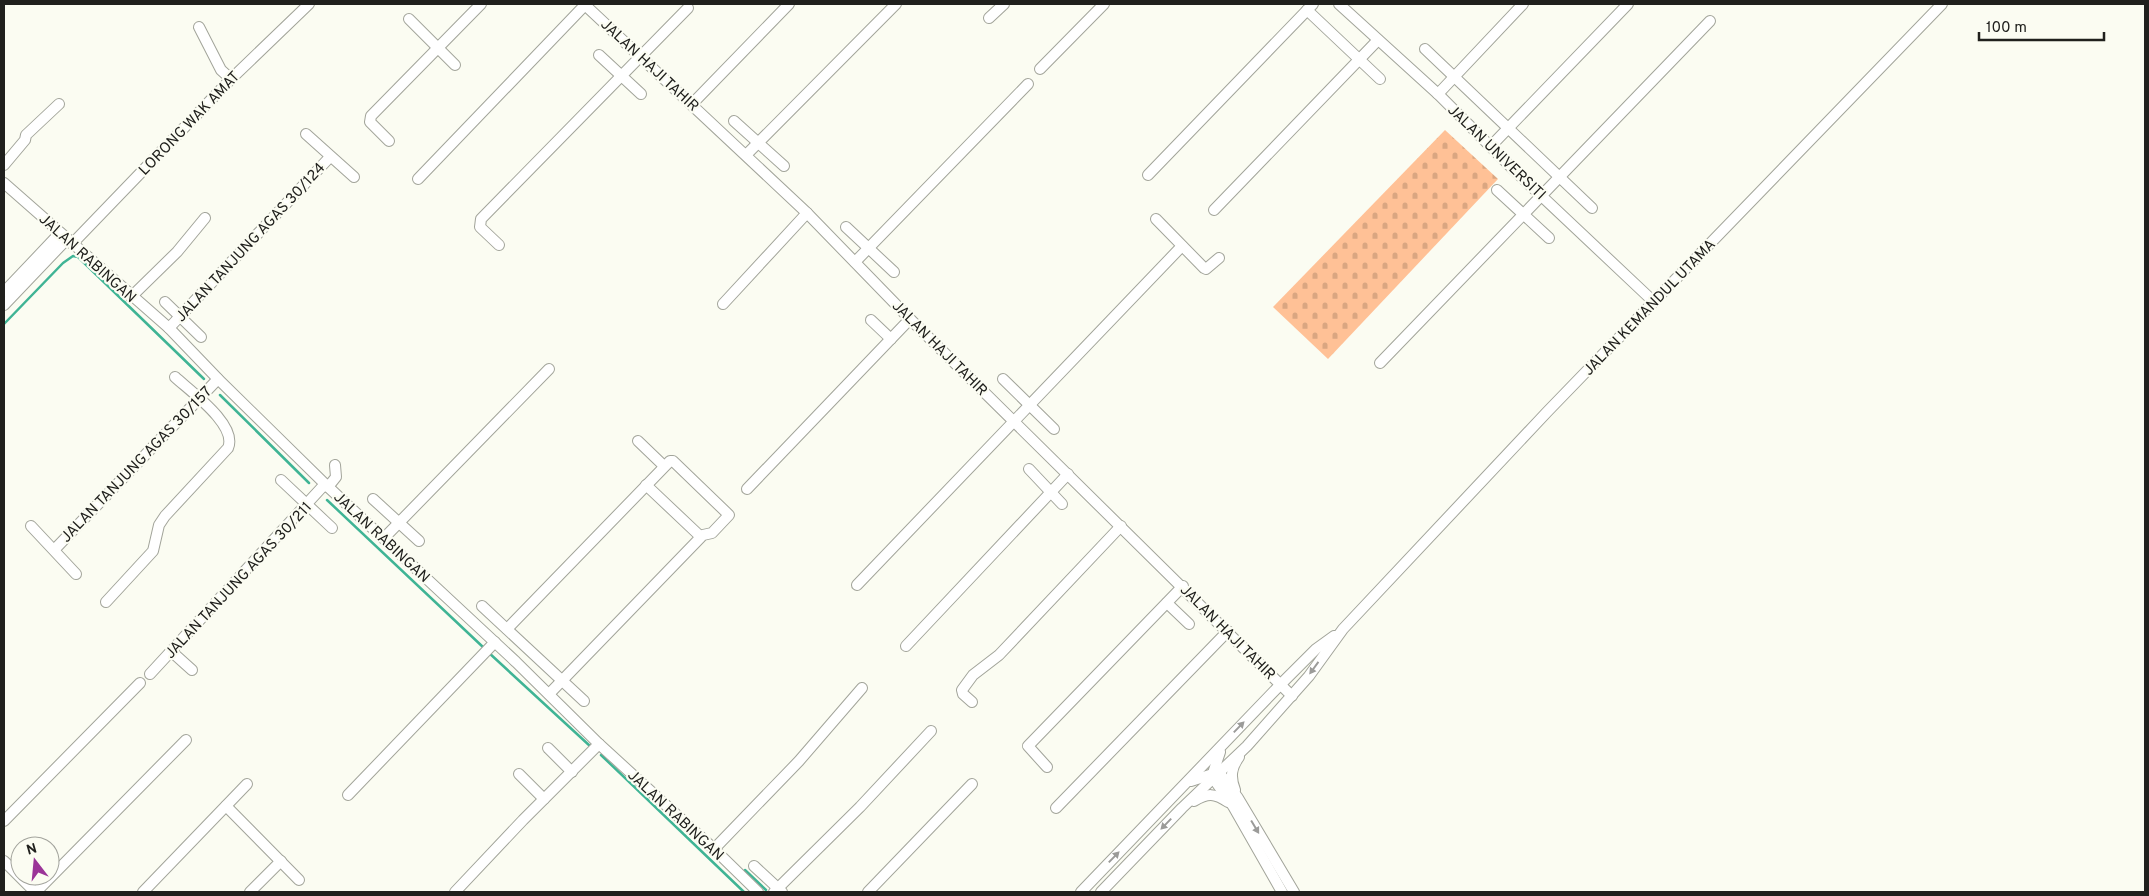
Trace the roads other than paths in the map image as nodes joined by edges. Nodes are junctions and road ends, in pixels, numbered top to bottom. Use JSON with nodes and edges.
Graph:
{"nodes":[{"id":1,"x":309,"y":4,"type":"edge"},
{"id":2,"x":481,"y":4,"type":"edge"},
{"id":3,"x":585,"y":4,"type":"edge"},
{"id":4,"x":789,"y":4,"type":"edge"},
{"id":5,"x":896,"y":4,"type":"edge"},
{"id":6,"x":1004,"y":4,"type":"edge"},
{"id":7,"x":1104,"y":4,"type":"edge"},
{"id":8,"x":1339,"y":4,"type":"edge"},
{"id":9,"x":1524,"y":4,"type":"edge"},
{"id":10,"x":1628,"y":4,"type":"edge"},
{"id":11,"x":1942,"y":4,"type":"edge"},
{"id":12,"x":1310,"y":7,"type":"edge"},
{"id":13,"x":688,"y":8,"type":"dead end"},
{"id":14,"x":989,"y":18,"type":"dead end"},
{"id":15,"x":409,"y":20,"type":"dead end"},
{"id":16,"x":1710,"y":21,"type":"dead end"},
{"id":17,"x":199,"y":27,"type":"dead end"},
{"id":18,"x":1378,"y":40,"type":"junction"},
{"id":19,"x":439,"y":48,"type":"junction"},
{"id":20,"x":1425,"y":49,"type":"dead end"},
{"id":21,"x":599,"y":55,"type":"dead end"},
{"id":22,"x":640,"y":57,"type":"junction"},
{"id":23,"x":1359,"y":60,"type":"junction"},
{"id":24,"x":455,"y":65,"type":"dead end"},
{"id":25,"x":1040,"y":69,"type":"dead end"},
{"id":26,"x":622,"y":76,"type":"junction"},
{"id":27,"x":1454,"y":77,"type":"junction"},
{"id":28,"x":231,"y":79,"type":"junction"},
{"id":29,"x":1380,"y":80,"type":"dead end"},
{"id":30,"x":1028,"y":84,"type":"dead end"},
{"id":31,"x":641,"y":94,"type":"dead end"},
{"id":32,"x":1438,"y":94,"type":"junction"},
{"id":33,"x":59,"y":104,"type":"dead end"},
{"id":34,"x":692,"y":104,"type":"junction"},
{"id":35,"x":734,"y":121,"type":"dead end"},
{"id":36,"x":1508,"y":128,"type":"junction"},
{"id":37,"x":306,"y":134,"type":"dead end"},
{"id":38,"x":389,"y":141,"type":"dead end"},
{"id":39,"x":759,"y":143,"type":"junction"},
{"id":40,"x":1491,"y":146,"type":"junction"},
{"id":41,"x":746,"y":155,"type":"junction"},
{"id":42,"x":330,"y":157,"type":"junction"},
{"id":43,"x":4,"y":165,"type":"edge"},
{"id":44,"x":784,"y":166,"type":"dead end"},
{"id":45,"x":1148,"y":175,"type":"dead end"},
{"id":46,"x":354,"y":177,"type":"dead end"},
{"id":47,"x":1559,"y":177,"type":"junction"},
{"id":48,"x":418,"y":179,"type":"dead end"},
{"id":49,"x":5,"y":186,"type":"edge"},
{"id":50,"x":1497,"y":190,"type":"dead end"},
{"id":51,"x":1541,"y":196,"type":"junction"},
{"id":52,"x":1592,"y":208,"type":"dead end"},
{"id":53,"x":1214,"y":210,"type":"dead end"},
{"id":54,"x":807,"y":213,"type":"junction"},
{"id":55,"x":1523,"y":214,"type":"junction"},
{"id":56,"x":205,"y":218,"type":"dead end"},
{"id":57,"x":1156,"y":219,"type":"dead end"},
{"id":58,"x":846,"y":227,"type":"dead end"},
{"id":59,"x":1549,"y":238,"type":"dead end"},
{"id":60,"x":66,"y":239,"type":"junction"},
{"id":61,"x":499,"y":246,"type":"dead end"},
{"id":62,"x":1182,"y":246,"type":"junction"},
{"id":63,"x":868,"y":247,"type":"junction"},
{"id":64,"x":1219,"y":258,"type":"dead end"},
{"id":65,"x":855,"y":262,"type":"junction"},
{"id":66,"x":894,"y":272,"type":"dead end"},
{"id":67,"x":4,"y":292,"type":"edge"},
{"id":68,"x":131,"y":297,"type":"junction"},
{"id":69,"x":165,"y":302,"type":"dead end"},
{"id":70,"x":1654,"y":302,"type":"junction"},
{"id":71,"x":723,"y":304,"type":"dead end"},
{"id":72,"x":4,"y":305,"type":"edge"},
{"id":73,"x":181,"y":316,"type":"junction"},
{"id":74,"x":910,"y":319,"type":"junction"},
{"id":75,"x":871,"y":320,"type":"dead end"},
{"id":76,"x":169,"y":328,"type":"junction"},
{"id":77,"x":201,"y":336,"type":"dead end"},
{"id":78,"x":891,"y":339,"type":"junction"},
{"id":79,"x":1380,"y":363,"type":"dead end"},
{"id":80,"x":549,"y":369,"type":"dead end"},
{"id":81,"x":175,"y":377,"type":"dead end"},
{"id":82,"x":218,"y":379,"type":"junction"},
{"id":83,"x":1003,"y":379,"type":"dead end"},
{"id":84,"x":199,"y":400,"type":"junction"},
{"id":85,"x":1030,"y":405,"type":"junction"},
{"id":86,"x":1014,"y":421,"type":"junction"},
{"id":87,"x":1054,"y":429,"type":"dead end"},
{"id":88,"x":638,"y":441,"type":"dead end"},
{"id":89,"x":335,"y":465,"type":"dead end"},
{"id":90,"x":664,"y":466,"type":"junction"},
{"id":91,"x":1029,"y":469,"type":"dead end"},
{"id":92,"x":1068,"y":474,"type":"junction"},
{"id":93,"x":281,"y":480,"type":"dead end"},
{"id":94,"x":646,"y":485,"type":"junction"},
{"id":95,"x":327,"y":486,"type":"junction"},
{"id":96,"x":747,"y":489,"type":"dead end"},
{"id":97,"x":1051,"y":493,"type":"junction"},
{"id":98,"x":373,"y":499,"type":"dead end"},
{"id":99,"x":1062,"y":504,"type":"dead end"},
{"id":100,"x":307,"y":506,"type":"junction"},
{"id":101,"x":399,"y":522,"type":"junction"},
{"id":102,"x":31,"y":526,"type":"dead end"},
{"id":103,"x":1121,"y":526,"type":"junction"},
{"id":104,"x":332,"y":528,"type":"dead end"},
{"id":105,"x":702,"y":536,"type":"junction"},
{"id":106,"x":384,"y":538,"type":"junction"},
{"id":107,"x":419,"y":542,"type":"dead end"},
{"id":108,"x":54,"y":548,"type":"junction"},
{"id":109,"x":76,"y":574,"type":"dead end"},
{"id":110,"x":857,"y":585,"type":"dead end"},
{"id":111,"x":1183,"y":586,"type":"junction"},
{"id":112,"x":106,"y":602,"type":"dead end"},
{"id":113,"x":1167,"y":602,"type":"junction"},
{"id":114,"x":482,"y":606,"type":"dead end"},
{"id":115,"x":1189,"y":624,"type":"dead end"},
{"id":116,"x":507,"y":629,"type":"junction"},
{"id":117,"x":1343,"y":629,"type":"junction"},
{"id":118,"x":1228,"y":631,"type":"junction"},
{"id":119,"x":906,"y":646,"type":"dead end"},
{"id":120,"x":489,"y":648,"type":"junction"},
{"id":121,"x":172,"y":652,"type":"junction"},
{"id":122,"x":192,"y":670,"type":"dead end"},
{"id":123,"x":150,"y":674,"type":"dead end"},
{"id":124,"x":561,"y":680,"type":"junction"},
{"id":125,"x":140,"y":683,"type":"dead end"},
{"id":126,"x":1280,"y":685,"type":"junction"},
{"id":127,"x":862,"y":688,"type":"dead end"},
{"id":128,"x":549,"y":694,"type":"junction"},
{"id":129,"x":1292,"y":696,"type":"junction"},
{"id":130,"x":584,"y":701,"type":"dead end"},
{"id":131,"x":972,"y":702,"type":"dead end"},
{"id":132,"x":931,"y":731,"type":"dead end"},
{"id":133,"x":186,"y":740,"type":"dead end"},
{"id":134,"x":1224,"y":743,"type":"junction"},
{"id":135,"x":599,"y":744,"type":"junction"},
{"id":136,"x":1247,"y":746,"type":"junction"},
{"id":137,"x":548,"y":748,"type":"dead end"},
{"id":138,"x":1047,"y":767,"type":"dead end"},
{"id":139,"x":572,"y":772,"type":"junction"},
{"id":140,"x":519,"y":774,"type":"dead end"},
{"id":141,"x":1215,"y":774,"type":"junction"},
{"id":142,"x":1185,"y":783,"type":"junction"},
{"id":143,"x":246,"y":784,"type":"dead end"},
{"id":144,"x":972,"y":784,"type":"dead end"},
{"id":145,"x":348,"y":795,"type":"dead end"},
{"id":146,"x":544,"y":799,"type":"junction"},
{"id":147,"x":1235,"y":802,"type":"junction"},
{"id":148,"x":226,"y":806,"type":"junction"},
{"id":149,"x":1056,"y":808,"type":"dead end"},
{"id":150,"x":1182,"y":808,"type":"junction"},
{"id":151,"x":4,"y":821,"type":"edge"},
{"id":152,"x":714,"y":849,"type":"junction"},
{"id":153,"x":4,"y":861,"type":"edge"},
{"id":154,"x":281,"y":861,"type":"junction"},
{"id":155,"x":754,"y":866,"type":"dead end"},
{"id":156,"x":299,"y":880,"type":"dead end"},
{"id":157,"x":778,"y":891,"type":"edge"},
{"id":158,"x":36,"y":892,"type":"edge"},
{"id":159,"x":143,"y":892,"type":"edge"},
{"id":160,"x":250,"y":892,"type":"edge"},
{"id":161,"x":455,"y":892,"type":"edge"},
{"id":162,"x":758,"y":892,"type":"edge"},
{"id":163,"x":868,"y":892,"type":"edge"},
{"id":164,"x":1081,"y":892,"type":"edge"},
{"id":165,"x":1101,"y":892,"type":"edge"},
{"id":166,"x":1282,"y":892,"type":"edge"},
{"id":167,"x":1294,"y":892,"type":"edge"}],
"edges":[{"from":1,"to":28,"type":"street","name":"LORONG WAK AMAT"},
{"from":2,"to":19,"type":"street"},
{"from":3,"to":22,"type":"street","name":"JALAN HAJI TAHIR"},
{"from":3,"to":48,"type":"street"},
{"from":4,"to":34,"type":"street"},
{"from":5,"to":39,"type":"street"},
{"from":6,"to":14,"type":"street"},
{"from":7,"to":25,"type":"street"},
{"from":8,"to":18,"type":"street","name":"JALAN UNIVERSITI"},
{"from":9,"to":27,"type":"street"},
{"from":10,"to":36,"type":"street"},
{"from":11,"to":70,"type":"street","name":"JALAN KEMANDUL UTAMA"},
{"from":12,"to":23,"type":"street"},
{"from":12,"to":45,"type":"street"},
{"from":13,"to":22,"type":"street"},
{"from":15,"to":19,"type":"street"},
{"from":16,"to":47,"type":"street"},
{"from":17,"to":28,"type":"street"},
{"from":18,"to":23,"type":"street"},
{"from":18,"to":32,"type":"street","name":"JALAN UNIVERSITI"},
{"from":19,"to":24,"type":"street"},
{"from":19,"to":38,"type":"street"},
{"from":20,"to":27,"type":"street"},
{"from":21,"to":26,"type":"street"},
{"from":22,"to":26,"type":"street"},
{"from":22,"to":34,"type":"street","name":"JALAN HAJI TAHIR"},
{"from":23,"to":29,"type":"street"},
{"from":23,"to":53,"type":"street"},
{"from":26,"to":31,"type":"street"},
{"from":26,"to":61,"type":"street"},
{"from":27,"to":32,"type":"street"},
{"from":27,"to":36,"type":"street"},
{"from":28,"to":60,"type":"street","name":"LORONG WAK AMAT"},
{"from":30,"to":63,"type":"street"},
{"from":32,"to":40,"type":"street","name":"JALAN UNIVERSITI"},
{"from":33,"to":43,"type":"street"},
{"from":34,"to":41,"type":"street","name":"JALAN HAJI TAHIR"},
{"from":35,"to":39,"type":"street"},
{"from":36,"to":40,"type":"street"},
{"from":36,"to":47,"type":"street"},
{"from":37,"to":42,"type":"street"},
{"from":39,"to":41,"type":"street"},
{"from":39,"to":44,"type":"street"},
{"from":40,"to":51,"type":"street","name":"JALAN UNIVERSITI"},
{"from":41,"to":54,"type":"street","name":"JALAN HAJI TAHIR"},
{"from":42,"to":46,"type":"street"},
{"from":42,"to":73,"type":"street","name":"JALAN TANJUNG AGAS 30/124"},
{"from":47,"to":51,"type":"street"},
{"from":47,"to":52,"type":"street"},
{"from":49,"to":60,"type":"street","name":"JALAN RABINGAN"},
{"from":50,"to":55,"type":"street"},
{"from":51,"to":55,"type":"street"},
{"from":51,"to":70,"type":"street","name":"JALAN UNIVERSITI"},
{"from":54,"to":65,"type":"street","name":"JALAN HAJI TAHIR"},
{"from":54,"to":71,"type":"street"},
{"from":55,"to":59,"type":"street"},
{"from":55,"to":79,"type":"street"},
{"from":56,"to":68,"type":"street"},
{"from":57,"to":62,"type":"street"},
{"from":58,"to":63,"type":"street"},
{"from":60,"to":67,"type":"street"},
{"from":60,"to":68,"type":"street","name":"JALAN RABINGAN"},
{"from":60,"to":72,"type":"street"},
{"from":62,"to":64,"type":"street"},
{"from":62,"to":85,"type":"street"},
{"from":63,"to":65,"type":"street"},
{"from":63,"to":66,"type":"street"},
{"from":65,"to":74,"type":"street","name":"JALAN HAJI TAHIR"},
{"from":68,"to":76,"type":"street","name":"JALAN RABINGAN"},
{"from":69,"to":73,"type":"street"},
{"from":70,"to":117,"type":"street","name":"JALAN KEMANDUL UTAMA"},
{"from":73,"to":76,"type":"street","name":"JALAN TANJUNG AGAS 30/124"},
{"from":73,"to":77,"type":"street"},
{"from":74,"to":78,"type":"street"},
{"from":74,"to":86,"type":"street","name":"JALAN HAJI TAHIR"},
{"from":75,"to":78,"type":"street"},
{"from":76,"to":82,"type":"street","name":"JALAN RABINGAN"},
{"from":78,"to":96,"type":"street"},
{"from":80,"to":101,"type":"street"},
{"from":81,"to":84,"type":"street"},
{"from":82,"to":84,"type":"street","name":"JALAN TANJUNG AGAS 30/157"},
{"from":82,"to":95,"type":"street","name":"JALAN RABINGAN"},
{"from":83,"to":85,"type":"street"},
{"from":84,"to":108,"type":"street","name":"JALAN TANJUNG AGAS 30/157"},
{"from":84,"to":112,"type":"street"},
{"from":85,"to":86,"type":"street"},
{"from":85,"to":87,"type":"street"},
{"from":86,"to":92,"type":"street","name":"JALAN HAJI TAHIR"},
{"from":86,"to":110,"type":"street"},
{"from":88,"to":90,"type":"street"},
{"from":89,"to":95,"type":"street"},
{"from":90,"to":94,"type":"street"},
{"from":90,"to":105,"type":"street"},
{"from":91,"to":97,"type":"street"},
{"from":92,"to":97,"type":"street"},
{"from":92,"to":103,"type":"street","name":"JALAN HAJI TAHIR"},
{"from":93,"to":100,"type":"street"},
{"from":94,"to":105,"type":"street"},
{"from":94,"to":116,"type":"street"},
{"from":95,"to":100,"type":"street","name":"JALAN TANJUNG AGAS 30/211"},
{"from":95,"to":106,"type":"street","name":"JALAN RABINGAN"},
{"from":97,"to":99,"type":"street"},
{"from":97,"to":119,"type":"street"},
{"from":98,"to":101,"type":"street"},
{"from":100,"to":104,"type":"street"},
{"from":100,"to":121,"type":"street","name":"JALAN TANJUNG AGAS 30/211"},
{"from":101,"to":106,"type":"street"},
{"from":101,"to":107,"type":"street"},
{"from":102,"to":108,"type":"street"},
{"from":103,"to":111,"type":"street","name":"JALAN HAJI TAHIR"},
{"from":103,"to":131,"type":"street"},
{"from":105,"to":124,"type":"street"},
{"from":106,"to":120,"type":"street","name":"JALAN RABINGAN"},
{"from":108,"to":109,"type":"street"},
{"from":111,"to":113,"type":"street"},
{"from":111,"to":118,"type":"street","name":"JALAN HAJI TAHIR"},
{"from":113,"to":115,"type":"street"},
{"from":113,"to":138,"type":"street"},
{"from":114,"to":116,"type":"street"},
{"from":116,"to":124,"type":"street"},
{"from":117,"to":126,"type":"street"},
{"from":117,"to":129,"type":"street","one_way":true},
{"from":118,"to":126,"type":"street","name":"JALAN HAJI TAHIR"},
{"from":118,"to":149,"type":"street"},
{"from":120,"to":128,"type":"street","name":"JALAN RABINGAN"},
{"from":120,"to":145,"type":"street"},
{"from":121,"to":122,"type":"street"},
{"from":121,"to":123,"type":"street","name":"JALAN TANJUNG AGAS 30/211"},
{"from":124,"to":128,"type":"street"},
{"from":124,"to":130,"type":"street"},
{"from":125,"to":151,"type":"street"},
{"from":126,"to":129,"type":"street","name":"JALAN HAJI TAHIR"},
{"from":134,"to":126,"type":"street","one_way":true},
{"from":127,"to":152,"type":"street"},
{"from":128,"to":135,"type":"street","name":"JALAN RABINGAN"},
{"from":129,"to":136,"type":"street"},
{"from":132,"to":157,"type":"street"},
{"from":133,"to":158,"type":"street"},
{"from":134,"to":141,"type":"street"},
{"from":134,"to":142,"type":"street"},
{"from":135,"to":139,"type":"street"},
{"from":135,"to":152,"type":"street","name":"JALAN RABINGAN"},
{"from":136,"to":141,"type":"street"},
{"from":136,"to":147,"type":"street"},
{"from":137,"to":139,"type":"street"},
{"from":139,"to":146,"type":"street"},
{"from":140,"to":146,"type":"street"},
{"from":141,"to":142,"type":"street"},
{"from":141,"to":147,"type":"street"},
{"from":141,"to":150,"type":"street"},
{"from":164,"to":142,"type":"street","one_way":true},
{"from":143,"to":148,"type":"street"},
{"from":144,"to":163,"type":"street"},
{"from":146,"to":161,"type":"street"},
{"from":147,"to":150,"type":"street"},
{"from":147,"to":166,"type":"street"},
{"from":147,"to":167,"type":"street","one_way":true},
{"from":148,"to":154,"type":"street"},
{"from":148,"to":159,"type":"street"},
{"from":150,"to":165,"type":"street","one_way":true},
{"from":152,"to":162,"type":"street","name":"JALAN RABINGAN"},
{"from":153,"to":158,"type":"street"},
{"from":154,"to":156,"type":"street"},
{"from":154,"to":160,"type":"street"},
{"from":155,"to":157,"type":"street"}]}
